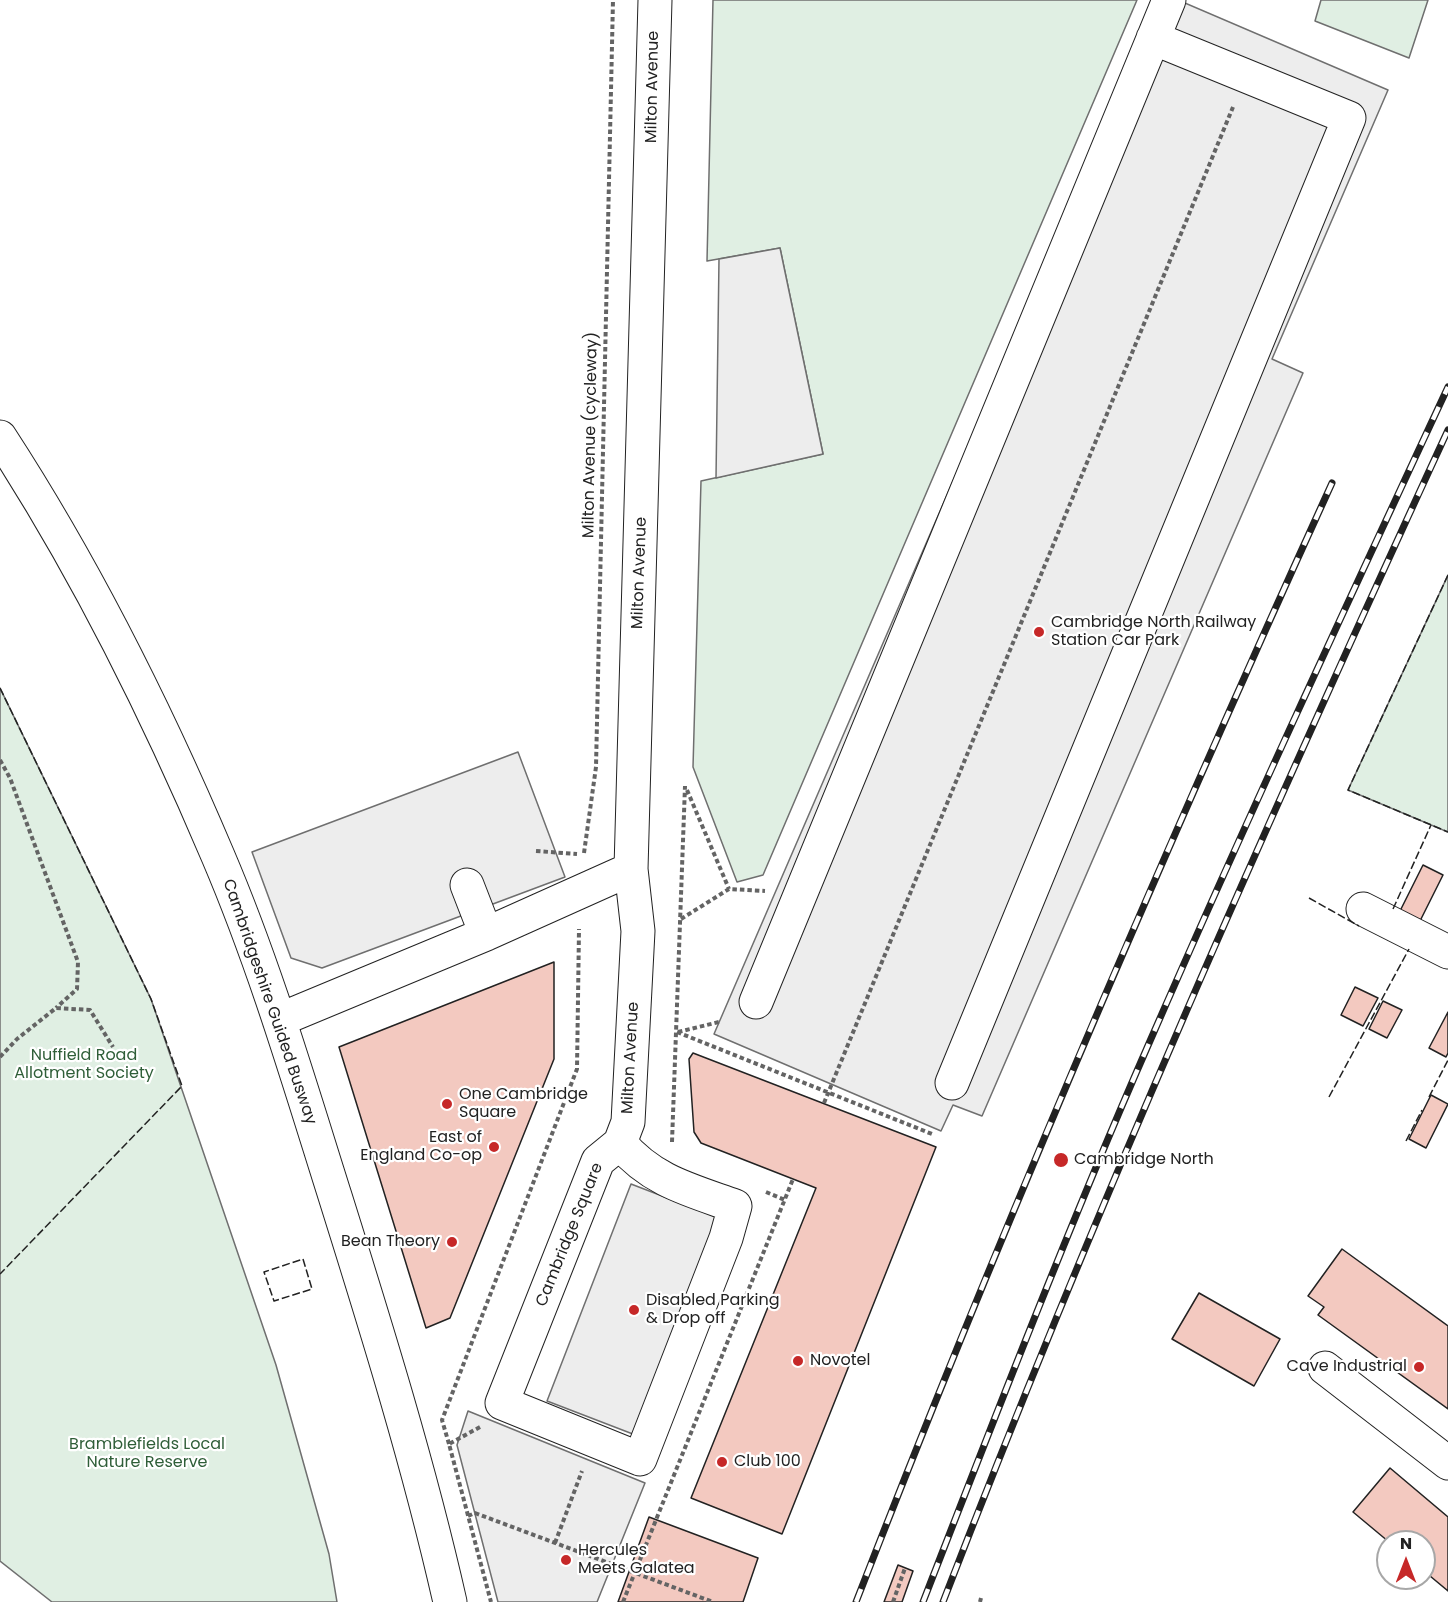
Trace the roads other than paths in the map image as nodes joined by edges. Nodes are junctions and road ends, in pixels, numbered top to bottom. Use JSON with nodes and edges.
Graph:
{"nodes":[{"id":1,"x":655,"y":0,"type":"edge"},
{"id":2,"x":1169,"y":0,"type":"edge"},
{"id":3,"x":1153,"y":38,"type":"junction"},
{"id":4,"x":0,"y":438,"type":"edge"},
{"id":5,"x":630,"y":869,"type":"junction"},
{"id":6,"x":467,"y":885,"type":"dead end"},
{"id":7,"x":1364,"y":909,"type":"dead end"},
{"id":8,"x":486,"y":934,"type":"junction"},
{"id":9,"x":1448,"y":952,"type":"edge"},
{"id":10,"x":756,"y":1002,"type":"dead end"},
{"id":11,"x":279,"y":1020,"type":"junction"},
{"id":12,"x":952,"y":1083,"type":"dead end"},
{"id":13,"x":620,"y":1143,"type":"junction"},
{"id":14,"x":1325,"y":1368,"type":"dead end"},
{"id":15,"x":1448,"y":1463,"type":"edge"},
{"id":16,"x":450,"y":1602,"type":"edge"}],
"edges":[{"from":1,"to":5,"type":"street","name":"Milton Avenue"},
{"from":2,"to":3,"type":"street"},
{"from":3,"to":10,"type":"street"},
{"from":3,"to":12,"type":"street"},
{"from":4,"to":11,"type":"street","name":"Cambridgeshire Guided Busway"},
{"from":5,"to":8,"type":"street"},
{"from":5,"to":13,"type":"street","name":"Milton Avenue"},
{"from":6,"to":8,"type":"street"},
{"from":7,"to":9,"type":"street"},
{"from":8,"to":11,"type":"street"},
{"from":11,"to":16,"type":"street","name":"Cambridgeshire Guided Busway"},
{"from":13,"to":13,"type":"street","name":"Cambridge Square"},
{"from":14,"to":15,"type":"street"}]}
